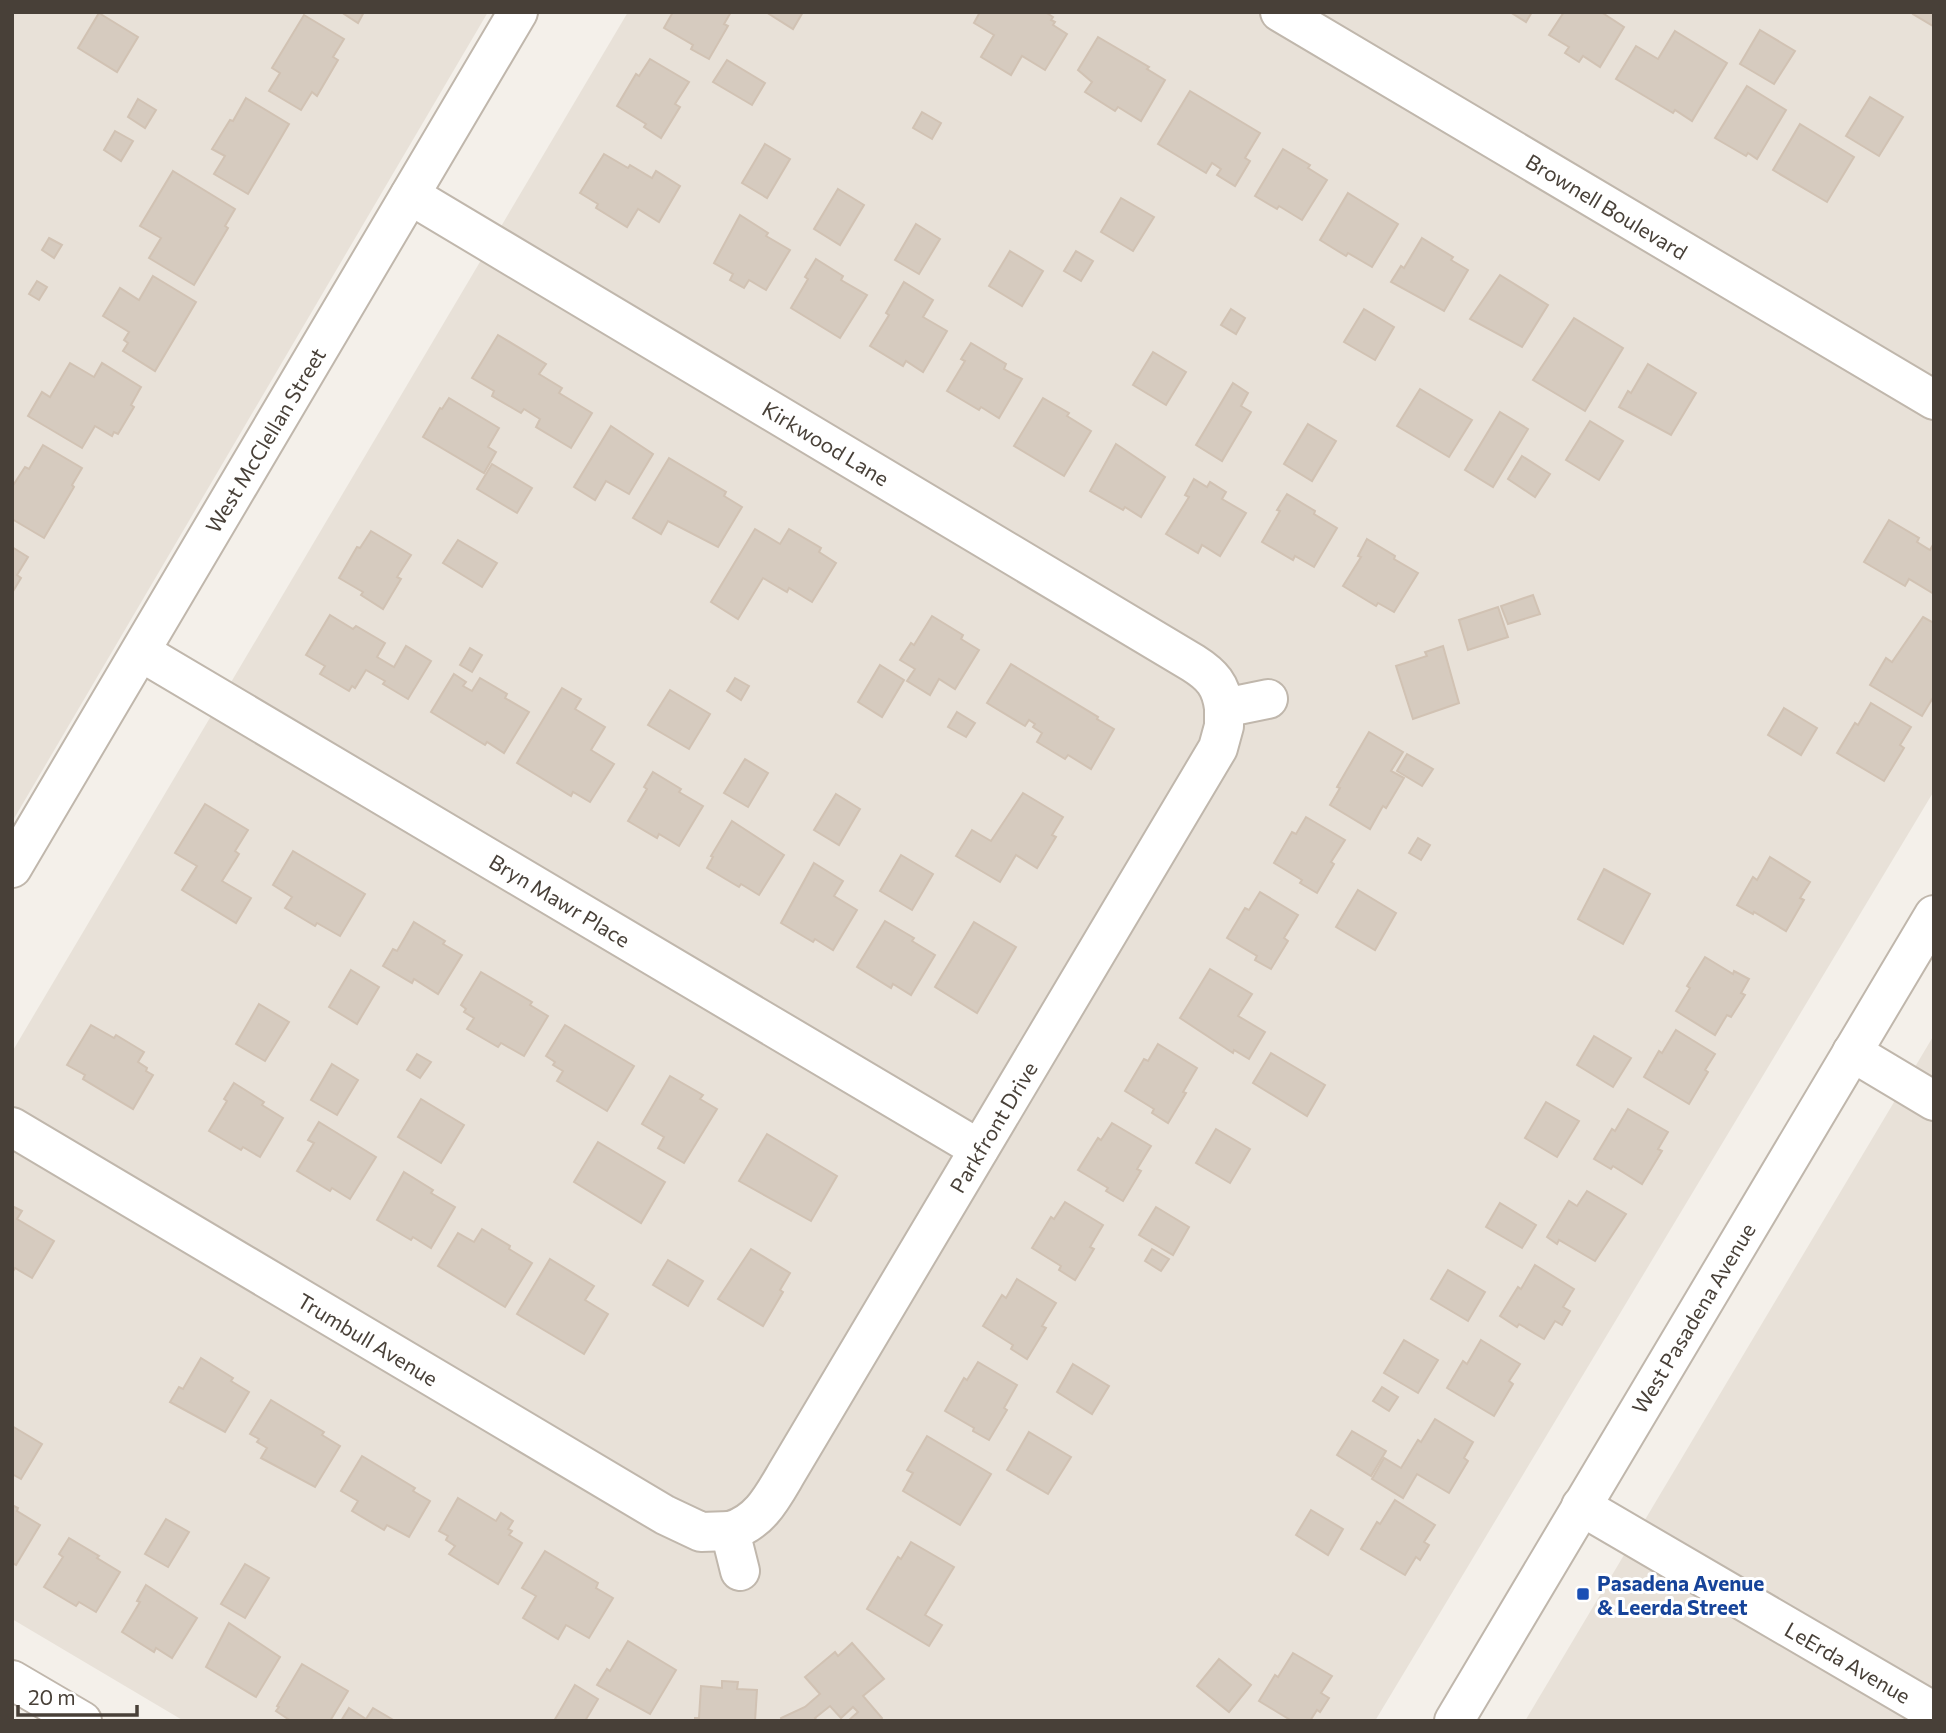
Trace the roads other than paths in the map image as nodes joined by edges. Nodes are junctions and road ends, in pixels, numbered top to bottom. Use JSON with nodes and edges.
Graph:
{"nodes":[{"id":1,"x":518,"y":12,"type":"edge"},
{"id":2,"x":1280,"y":12,"type":"edge"},
{"id":3,"x":410,"y":195,"type":"junction"},
{"id":4,"x":1934,"y":400,"type":"edge"},
{"id":5,"x":141,"y":652,"type":"junction"},
{"id":6,"x":1268,"y":699,"type":"dead end"},
{"id":7,"x":1224,"y":708,"type":"junction"},
{"id":8,"x":12,"y":868,"type":"edge"},
{"id":9,"x":1934,"y":915,"type":"edge"},
{"id":10,"x":1852,"y":1052,"type":"junction"},
{"id":11,"x":1934,"y":1101,"type":"edge"},
{"id":12,"x":12,"y":1127,"type":"edge"},
{"id":13,"x":979,"y":1149,"type":"junction"},
{"id":14,"x":1581,"y":1506,"type":"junction"},
{"id":15,"x":730,"y":1531,"type":"junction"},
{"id":16,"x":740,"y":1571,"type":"dead end"},
{"id":17,"x":12,"y":1680,"type":"edge"},
{"id":18,"x":1934,"y":1712,"type":"edge"},
{"id":19,"x":82,"y":1721,"type":"edge"},
{"id":20,"x":1454,"y":1721,"type":"edge"}],
"edges":[{"from":1,"to":3,"type":"street","name":"West McClellan Street"},
{"from":2,"to":4,"type":"street","name":"Brownell Boulevard"},
{"from":3,"to":5,"type":"street","name":"West McClellan Street"},
{"from":3,"to":7,"type":"street","name":"Kirkwood Lane"},
{"from":5,"to":8,"type":"street","name":"West McClellan Street"},
{"from":5,"to":13,"type":"street","name":"Bryn Mawr Place"},
{"from":6,"to":7,"type":"street"},
{"from":7,"to":13,"type":"street","name":"Parkfront Drive"},
{"from":9,"to":10,"type":"street","name":"West Pasadena Avenue"},
{"from":10,"to":11,"type":"street"},
{"from":10,"to":14,"type":"street","name":"West Pasadena Avenue"},
{"from":12,"to":15,"type":"street","name":"Trumbull Avenue"},
{"from":13,"to":15,"type":"street","name":"Parkfront Drive"},
{"from":14,"to":18,"type":"street","name":"LeErda Avenue"},
{"from":14,"to":20,"type":"street","name":"West Pasadena Avenue"},
{"from":15,"to":16,"type":"street"},
{"from":17,"to":19,"type":"street"}]}
